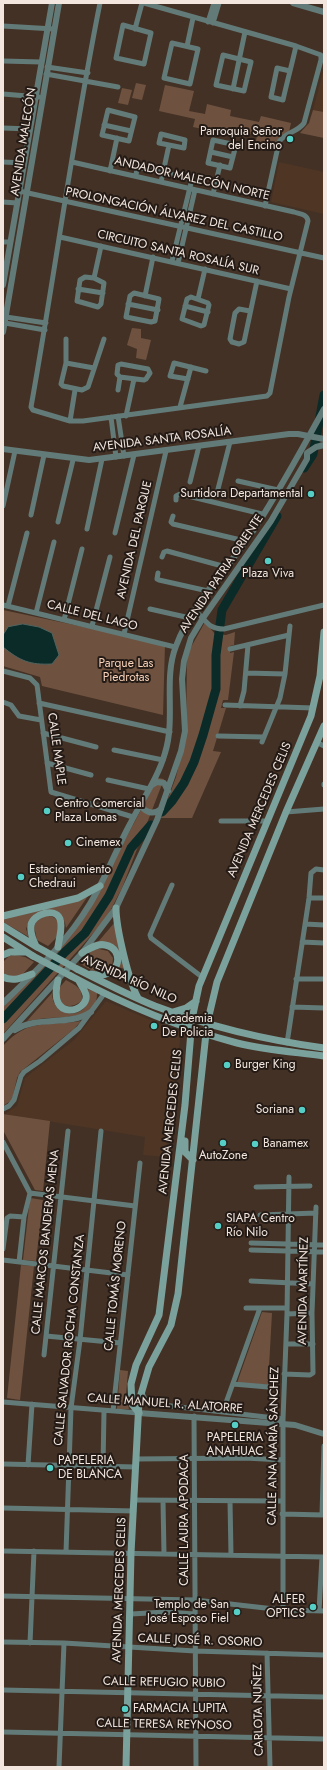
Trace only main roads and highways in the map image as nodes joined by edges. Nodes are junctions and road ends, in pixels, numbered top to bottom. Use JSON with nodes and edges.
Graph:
{"nodes":[{"id":1,"x":324,"y":632,"type":"edge"},
{"id":2,"x":324,"y":726,"type":"edge"},
{"id":3,"x":321,"y":741,"type":"edge"},
{"id":4,"x":100,"y":886,"type":"road end"},
{"id":5,"x":116,"y":908,"type":"road end"},
{"id":6,"x":3,"y":916,"type":"edge"},
{"id":7,"x":3,"y":926,"type":"edge"},
{"id":8,"x":3,"y":937,"type":"edge"},
{"id":9,"x":37,"y":947,"type":"junction"},
{"id":10,"x":58,"y":947,"type":"road end"},
{"id":11,"x":26,"y":952,"type":"junction"},
{"id":12,"x":82,"y":953,"type":"road end"},
{"id":13,"x":3,"y":955,"type":"edge"},
{"id":14,"x":85,"y":973,"type":"junction"},
{"id":15,"x":32,"y":974,"type":"road end"},
{"id":16,"x":3,"y":976,"type":"edge"},
{"id":17,"x":58,"y":980,"type":"road end"},
{"id":18,"x":78,"y":980,"type":"junction"},
{"id":19,"x":139,"y":999,"type":"junction"},
{"id":20,"x":196,"y":1001,"type":"junction"},
{"id":21,"x":135,"y":1006,"type":"junction"},
{"id":22,"x":172,"y":1012,"type":"junction"},
{"id":23,"x":192,"y":1019,"type":"junction"},
{"id":24,"x":207,"y":1024,"type":"junction"},
{"id":25,"x":191,"y":1029,"type":"junction"},
{"id":26,"x":206,"y":1033,"type":"junction"},
{"id":27,"x":324,"y":1048,"type":"edge"},
{"id":28,"x":324,"y":1056,"type":"edge"},
{"id":29,"x":185,"y":1105,"type":"junction"},
{"id":30,"x":193,"y":1160,"type":"junction"},
{"id":31,"x":139,"y":1413,"type":"junction"},
{"id":32,"x":126,"y":1767,"type":"edge"}],
"edges":[{"from":1,"to":20,"type":"main road","name":"AVENIDA MERCEDES CELIS"},
{"from":2,"to":3,"type":"main road","name":"AVENIDA MERCEDES CELIS"},
{"from":3,"to":24,"type":"main road","name":"AVENIDA MERCEDES CELIS"},
{"from":4,"to":6,"type":"main road"},
{"from":5,"to":19,"type":"main road"},
{"from":7,"to":9,"type":"main road","name":"AVENIDA RÍO NILO"},
{"from":8,"to":11,"type":"main road","name":"AVENIDA RÍO NILO"},
{"from":9,"to":10,"type":"main road"},
{"from":9,"to":14,"type":"main road","name":"AVENIDA RÍO NILO","bridge":true},
{"from":11,"to":13,"type":"main road"},
{"from":11,"to":18,"type":"main road","name":"AVENIDA RÍO NILO","bridge":true},
{"from":12,"to":14,"type":"main road"},
{"from":14,"to":19,"type":"main road","name":"AVENIDA RÍO NILO"},
{"from":15,"to":16,"type":"main road"},
{"from":17,"to":18,"type":"main road"},
{"from":18,"to":21,"type":"main road","name":"AVENIDA RÍO NILO"},
{"from":19,"to":21,"type":"main road"},
{"from":19,"to":22,"type":"main road","name":"AVENIDA RÍO NILO"},
{"from":20,"to":22,"type":"main road"},
{"from":20,"to":23,"type":"main road","name":"AVENIDA MERCEDES CELIS"},
{"from":21,"to":25,"type":"main road","name":"AVENIDA RÍO NILO"},
{"from":22,"to":23,"type":"main road","name":"AVENIDA RÍO NILO"},
{"from":23,"to":24,"type":"main road","name":"AVENIDA RÍO NILO"},
{"from":23,"to":25,"type":"main road","name":"AVENIDA MERCEDES CELIS"},
{"from":24,"to":26,"type":"main road","name":"AVENIDA MERCEDES CELIS"},
{"from":24,"to":27,"type":"main road","name":"AVENIDA RÍO NILO"},
{"from":25,"to":26,"type":"main road","name":"AVENIDA RÍO NILO"},
{"from":25,"to":29,"type":"main road","name":"AVENIDA MERCEDES CELIS"},
{"from":26,"to":28,"type":"main road","name":"AVENIDA RÍO NILO"},
{"from":26,"to":30,"type":"main road","name":"AVENIDA MERCEDES CELIS"},
{"from":29,"to":30,"type":"main road"},
{"from":29,"to":31,"type":"main road","name":"AVENIDA MERCEDES CELIS"},
{"from":30,"to":31,"type":"main road","name":"AVENIDA MERCEDES CELIS"},
{"from":31,"to":32,"type":"main road","name":"AVENIDA MERCEDES CELIS"}]}
